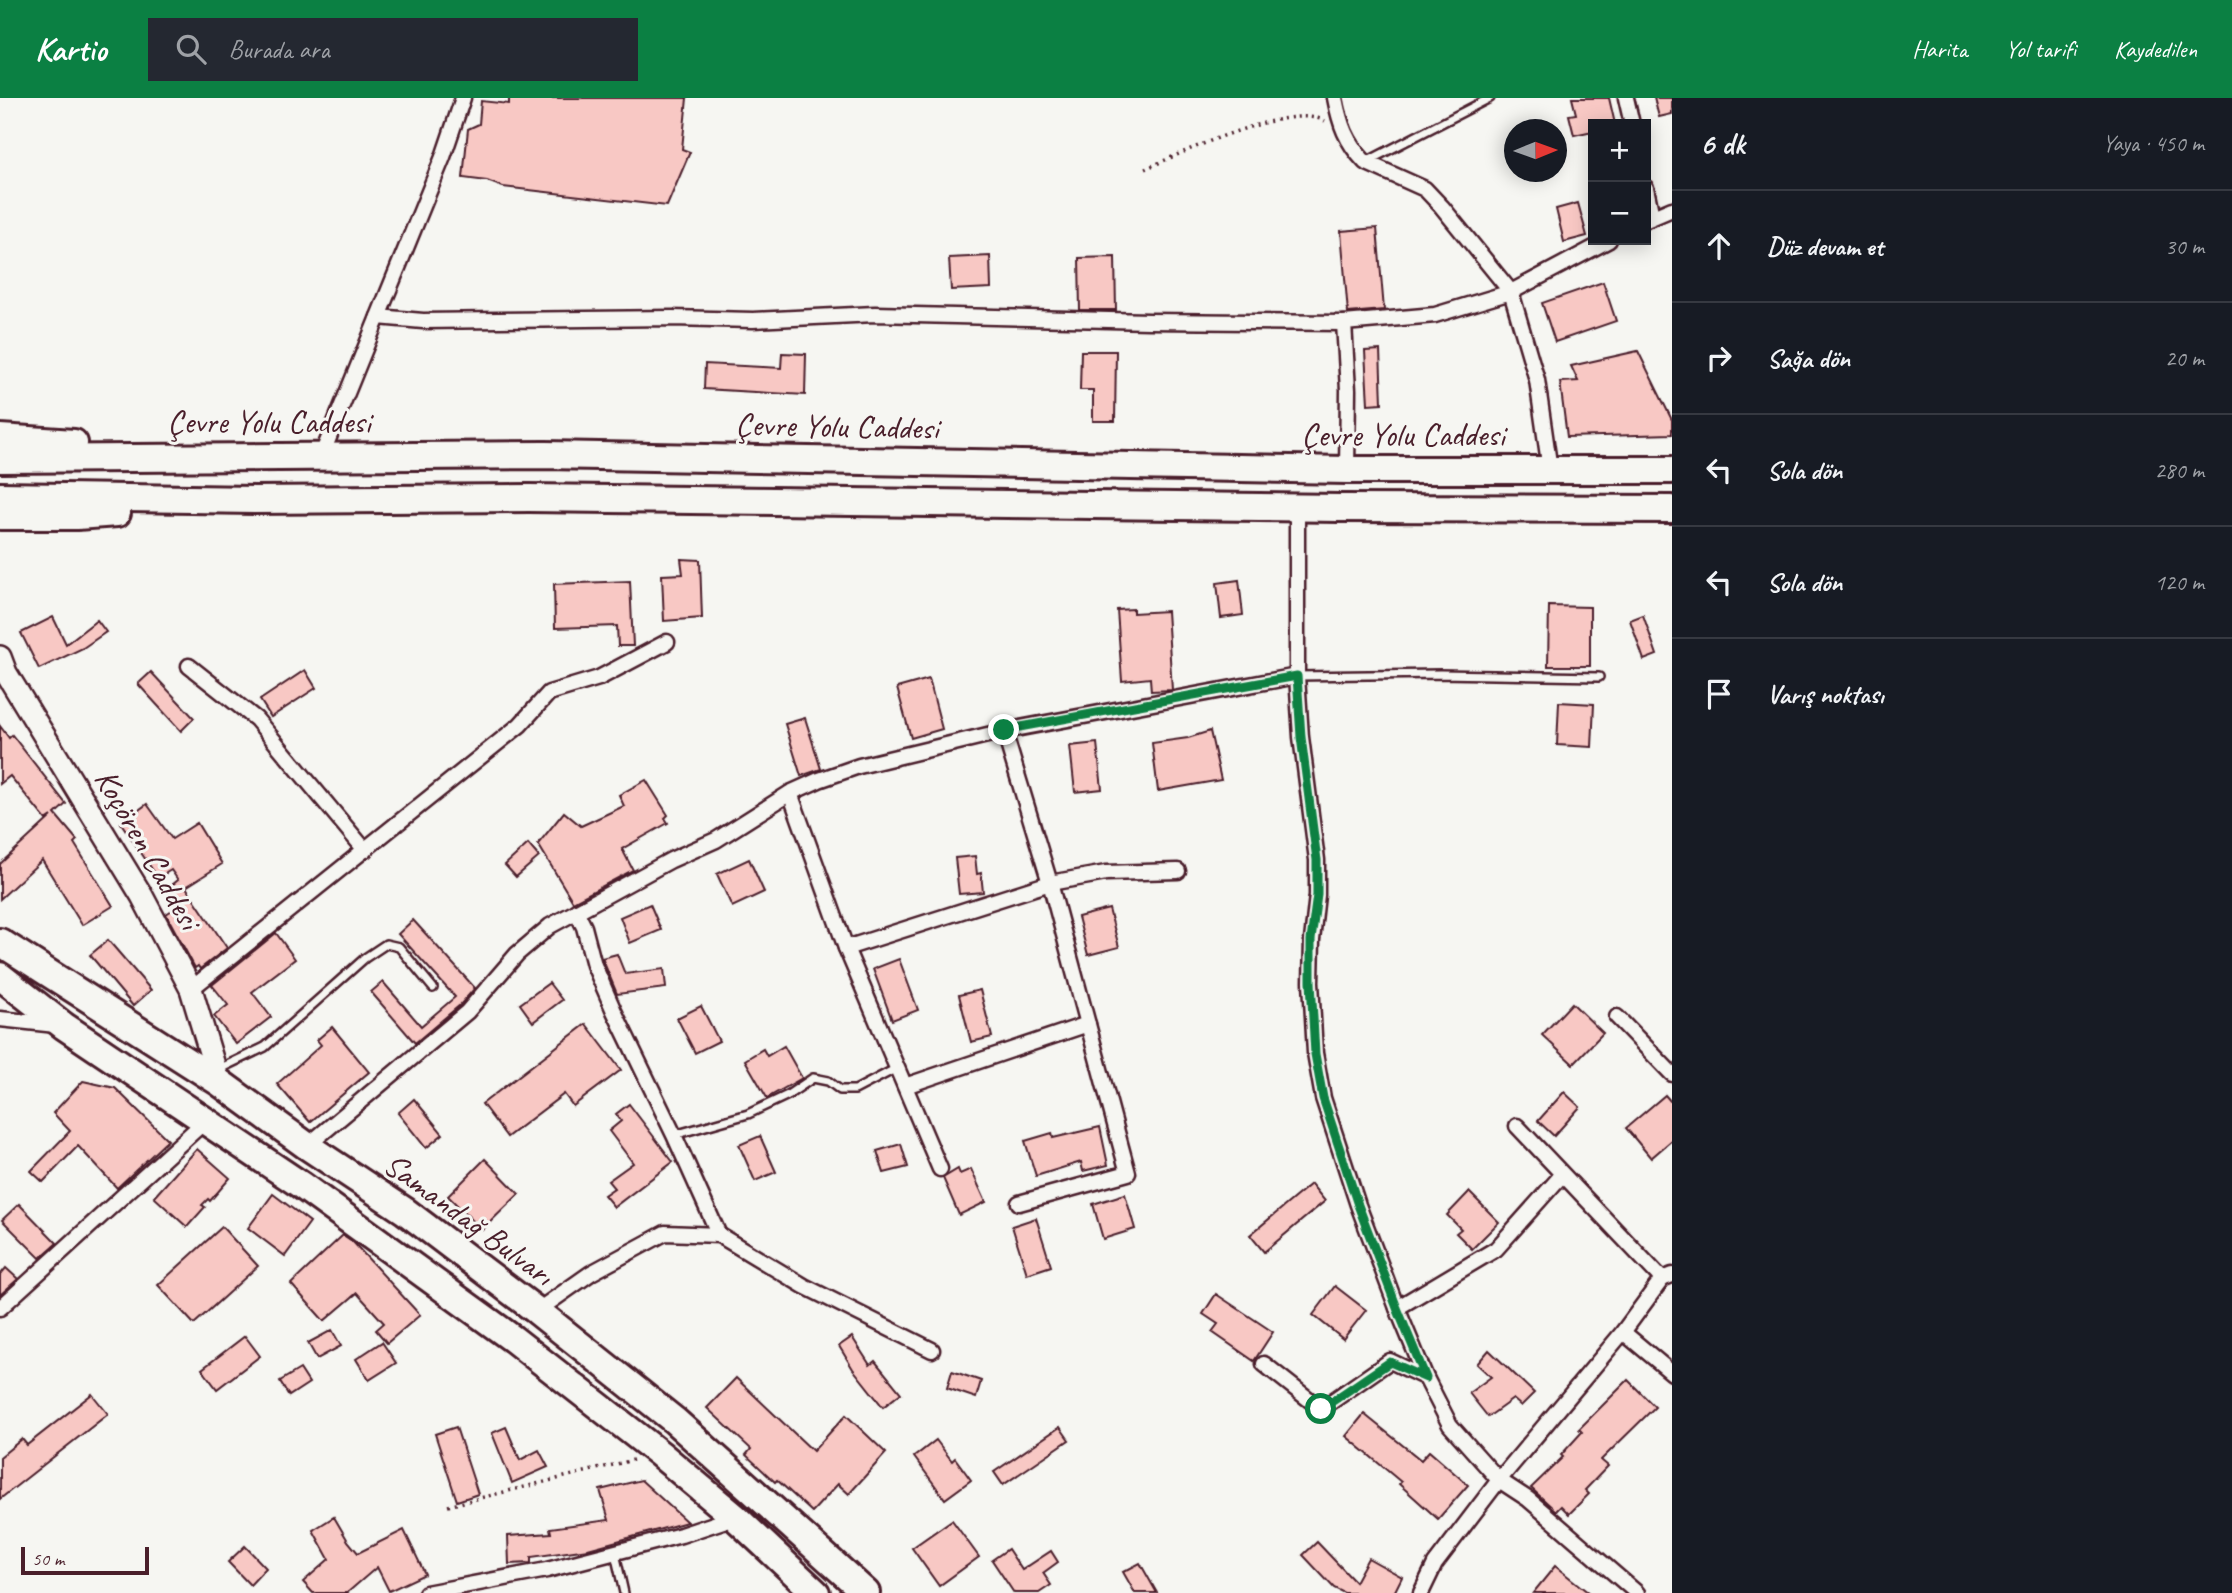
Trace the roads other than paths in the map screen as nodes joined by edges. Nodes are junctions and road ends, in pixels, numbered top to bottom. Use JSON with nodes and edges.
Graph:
{"nodes":[{"id":1,"x":463,"y":98,"type":"edge"},
{"id":2,"x":1335,"y":98,"type":"edge"},
{"id":3,"x":1490,"y":98,"type":"edge"},
{"id":4,"x":1626,"y":98,"type":"edge"},
{"id":5,"x":1631,"y":119,"type":"edge"},
{"id":6,"x":1365,"y":162,"type":"junction"},
{"id":7,"x":1672,"y":209,"type":"edge"},
{"id":8,"x":1651,"y":217,"type":"edge"},
{"id":9,"x":1600,"y":245,"type":"edge"},
{"id":10,"x":1511,"y":292,"type":"junction"},
{"id":11,"x":378,"y":317,"type":"junction"},
{"id":12,"x":1344,"y":323,"type":"junction"},
{"id":13,"x":0,"y":438,"type":"edge"},
{"id":14,"x":236,"y":457,"type":"junction"},
{"id":15,"x":321,"y":457,"type":"junction"},
{"id":16,"x":0,"y":459,"type":"edge"},
{"id":17,"x":1347,"y":470,"type":"junction"},
{"id":18,"x":1550,"y":470,"type":"junction"},
{"id":19,"x":1672,"y":470,"type":"edge"},
{"id":20,"x":0,"y":496,"type":"edge"},
{"id":21,"x":254,"y":500,"type":"junction"},
{"id":22,"x":1297,"y":507,"type":"junction"},
{"id":23,"x":1672,"y":509,"type":"edge"},
{"id":24,"x":0,"y":516,"type":"edge"},
{"id":25,"x":667,"y":642,"type":"dead end"},
{"id":26,"x":189,"y":666,"type":"dead end"},
{"id":27,"x":2,"y":669,"type":"edge"},
{"id":28,"x":1297,"y":676,"type":"junction"},
{"id":29,"x":1599,"y":677,"type":"dead end"},
{"id":30,"x":1004,"y":730,"type":"junction"},
{"id":31,"x":790,"y":793,"type":"junction"},
{"id":32,"x":365,"y":849,"type":"junction"},
{"id":33,"x":1178,"y":870,"type":"dead end"},
{"id":34,"x":1050,"y":883,"type":"junction"},
{"id":35,"x":576,"y":911,"type":"junction"},
{"id":36,"x":0,"y":942,"type":"edge"},
{"id":37,"x":846,"y":948,"type":"junction"},
{"id":38,"x":0,"y":976,"type":"edge"},
{"id":39,"x":433,"y":988,"type":"dead end"},
{"id":40,"x":191,"y":989,"type":"junction"},
{"id":41,"x":1617,"y":1017,"type":"dead end"},
{"id":42,"x":0,"y":1019,"type":"edge"},
{"id":43,"x":1088,"y":1024,"type":"junction"},
{"id":44,"x":64,"y":1026,"type":"junction"},
{"id":45,"x":897,"y":1068,"type":"junction"},
{"id":46,"x":1672,"y":1074,"type":"edge"},
{"id":47,"x":217,"y":1076,"type":"junction"},
{"id":48,"x":905,"y":1086,"type":"junction"},
{"id":49,"x":204,"y":1122,"type":"junction"},
{"id":50,"x":1517,"y":1126,"type":"dead end"},
{"id":51,"x":674,"y":1135,"type":"junction"},
{"id":52,"x":307,"y":1146,"type":"junction"},
{"id":53,"x":940,"y":1169,"type":"dead end"},
{"id":54,"x":1562,"y":1175,"type":"junction"},
{"id":55,"x":1018,"y":1203,"type":"dead end"},
{"id":56,"x":719,"y":1234,"type":"junction"},
{"id":57,"x":1667,"y":1277,"type":"edge"},
{"id":58,"x":0,"y":1308,"type":"edge"},
{"id":59,"x":1397,"y":1308,"type":"junction"},
{"id":60,"x":537,"y":1311,"type":"junction"},
{"id":61,"x":1623,"y":1332,"type":"junction"},
{"id":62,"x":932,"y":1350,"type":"dead end"},
{"id":63,"x":1264,"y":1364,"type":"dead end"},
{"id":64,"x":1672,"y":1373,"type":"edge"},
{"id":65,"x":1426,"y":1378,"type":"junction"},
{"id":66,"x":1499,"y":1480,"type":"junction"},
{"id":67,"x":735,"y":1517,"type":"junction"},
{"id":68,"x":615,"y":1552,"type":"junction"},
{"id":69,"x":428,"y":1593,"type":"edge"},
{"id":70,"x":624,"y":1593,"type":"edge"},
{"id":71,"x":817,"y":1593,"type":"edge"},
{"id":72,"x":866,"y":1593,"type":"edge"},
{"id":73,"x":1421,"y":1593,"type":"edge"},
{"id":74,"x":1637,"y":1593,"type":"edge"}],
"edges":[{"from":1,"to":11,"type":"street"},
{"from":2,"to":6,"type":"street"},
{"from":3,"to":6,"type":"lane"},
{"from":4,"to":5,"type":"street"},
{"from":6,"to":10,"type":"street"},
{"from":7,"to":8,"type":"street"},
{"from":9,"to":10,"type":"street"},
{"from":10,"to":12,"type":"street"},
{"from":10,"to":18,"type":"street"},
{"from":11,"to":12,"type":"street"},
{"from":11,"to":15,"type":"street"},
{"from":12,"to":17,"type":"street"},
{"from":13,"to":14,"type":"highway"},
{"from":14,"to":15,"type":"highway","name":"Çevre Yolu Caddesi"},
{"from":14,"to":16,"type":"highway","name":"Çevre Yolu Caddesi"},
{"from":15,"to":17,"type":"highway","name":"Çevre Yolu Caddesi"},
{"from":17,"to":18,"type":"highway","name":"Çevre Yolu Caddesi"},
{"from":18,"to":19,"type":"highway","name":"Çevre Yolu Caddesi"},
{"from":20,"to":21,"type":"highway"},
{"from":21,"to":22,"type":"highway"},
{"from":21,"to":24,"type":"highway"},
{"from":22,"to":23,"type":"highway"},
{"from":22,"to":28,"type":"street"},
{"from":25,"to":32,"type":"street"},
{"from":26,"to":32,"type":"street"},
{"from":27,"to":40,"type":"street","name":"Koçören Caddesi"},
{"from":28,"to":29,"type":"lane"},
{"from":28,"to":30,"type":"street"},
{"from":28,"to":59,"type":"street"},
{"from":30,"to":31,"type":"street"},
{"from":30,"to":34,"type":"street"},
{"from":31,"to":35,"type":"street"},
{"from":31,"to":37,"type":"street"},
{"from":32,"to":40,"type":"street"},
{"from":33,"to":34,"type":"street"},
{"from":34,"to":37,"type":"street"},
{"from":34,"to":43,"type":"street"},
{"from":35,"to":51,"type":"street"},
{"from":35,"to":52,"type":"street"},
{"from":36,"to":47,"type":"highway","name":"Samandağ Bulvarı"},
{"from":37,"to":45,"type":"street"},
{"from":38,"to":44,"type":"highway"},
{"from":39,"to":47,"type":"lane"},
{"from":40,"to":47,"type":"street","name":"Koçören Caddesi"},
{"from":41,"to":46,"type":"street"},
{"from":42,"to":44,"type":"street"},
{"from":43,"to":48,"type":"street"},
{"from":43,"to":55,"type":"street"},
{"from":44,"to":49,"type":"highway"},
{"from":45,"to":48,"type":"street"},
{"from":45,"to":51,"type":"lane"},
{"from":47,"to":52,"type":"highway","name":"Samandağ Bulvarı"},
{"from":48,"to":53,"type":"street"},
{"from":49,"to":58,"type":"street"},
{"from":49,"to":67,"type":"highway"},
{"from":50,"to":54,"type":"street"},
{"from":51,"to":56,"type":"street"},
{"from":52,"to":60,"type":"highway","name":"Samandağ Bulvarı"},
{"from":54,"to":57,"type":"street"},
{"from":54,"to":59,"type":"street"},
{"from":56,"to":60,"type":"street"},
{"from":56,"to":62,"type":"street"},
{"from":57,"to":61,"type":"street"},
{"from":59,"to":65,"type":"street"},
{"from":60,"to":72,"type":"highway","name":"Samandağ Bulvarı"},
{"from":61,"to":64,"type":"street"},
{"from":61,"to":66,"type":"street"},
{"from":63,"to":65,"type":"street"},
{"from":65,"to":66,"type":"street"},
{"from":66,"to":73,"type":"street"},
{"from":66,"to":74,"type":"street"},
{"from":67,"to":68,"type":"street"},
{"from":67,"to":71,"type":"highway"},
{"from":68,"to":69,"type":"street"},
{"from":68,"to":70,"type":"lane"}]}
